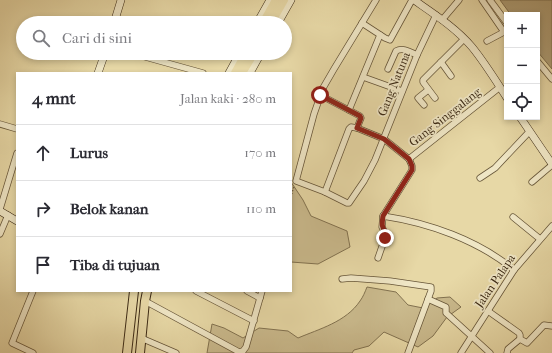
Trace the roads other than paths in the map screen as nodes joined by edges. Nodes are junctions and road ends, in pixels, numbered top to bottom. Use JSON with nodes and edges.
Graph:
{"nodes":[{"id":1,"x":120,"y":0,"type":"edge"},
{"id":2,"x":270,"y":0,"type":"edge"},
{"id":3,"x":276,"y":0,"type":"edge"},
{"id":4,"x":284,"y":0,"type":"edge"},
{"id":5,"x":291,"y":0,"type":"edge"},
{"id":6,"x":376,"y":0,"type":"edge"},
{"id":7,"x":413,"y":0,"type":"edge"},
{"id":8,"x":459,"y":0,"type":"edge"},
{"id":9,"x":482,"y":0,"type":"edge"},
{"id":10,"x":490,"y":0,"type":"edge"},
{"id":11,"x":436,"y":15,"type":"junction"},
{"id":12,"x":116,"y":16,"type":"edge"},
{"id":13,"x":261,"y":16,"type":"edge"},
{"id":14,"x":267,"y":16,"type":"edge"},
{"id":15,"x":275,"y":16,"type":"edge"},
{"id":16,"x":282,"y":16,"type":"edge"},
{"id":17,"x":504,"y":19,"type":"edge"},
{"id":18,"x":442,"y":20,"type":"junction"},
{"id":19,"x":362,"y":23,"type":"junction"},
{"id":20,"x":380,"y":35,"type":"junction"},
{"id":21,"x":464,"y":39,"type":"junction"},
{"id":22,"x":487,"y":41,"type":"dead end"},
{"id":23,"x":417,"y":55,"type":"junction"},
{"id":24,"x":103,"y":60,"type":"edge"},
{"id":25,"x":160,"y":60,"type":"edge"},
{"id":26,"x":236,"y":60,"type":"edge"},
{"id":27,"x":242,"y":60,"type":"edge"},
{"id":28,"x":250,"y":60,"type":"edge"},
{"id":29,"x":257,"y":60,"type":"edge"},
{"id":30,"x":441,"y":62,"type":"junction"},
{"id":31,"x":540,"y":65,"type":"edge"},
{"id":32,"x":388,"y":69,"type":"dead end"},
{"id":33,"x":98,"y":72,"type":"edge"},
{"id":34,"x":199,"y":72,"type":"edge"},
{"id":35,"x":230,"y":72,"type":"edge"},
{"id":36,"x":236,"y":72,"type":"edge"},
{"id":37,"x":243,"y":72,"type":"edge"},
{"id":38,"x":251,"y":72,"type":"edge"},
{"id":39,"x":451,"y":76,"type":"dead end"},
{"id":40,"x":363,"y":77,"type":"junction"},
{"id":41,"x":552,"y":79,"type":"edge"},
{"id":42,"x":428,"y":90,"type":"junction"},
{"id":43,"x":497,"y":90,"type":"junction"},
{"id":44,"x":402,"y":91,"type":"junction"},
{"id":45,"x":320,"y":95,"type":"junction"},
{"id":46,"x":504,"y":96,"type":"edge"},
{"id":47,"x":435,"y":98,"type":"dead end"},
{"id":48,"x":424,"y":105,"type":"dead end"},
{"id":49,"x":348,"y":110,"type":"junction"},
{"id":50,"x":522,"y":120,"type":"edge"},
{"id":51,"x":0,"y":124,"type":"edge"},
{"id":52,"x":357,"y":128,"type":"junction"},
{"id":53,"x":16,"y":129,"type":"edge"},
{"id":54,"x":529,"y":132,"type":"junction"},
{"id":55,"x":384,"y":139,"type":"junction"},
{"id":56,"x":16,"y":156,"type":"edge"},
{"id":57,"x":409,"y":159,"type":"junction"},
{"id":58,"x":552,"y":164,"type":"edge"},
{"id":59,"x":480,"y":178,"type":"dead end"},
{"id":60,"x":532,"y":182,"type":"dead end"},
{"id":61,"x":325,"y":192,"type":"junction"},
{"id":62,"x":0,"y":210,"type":"edge"},
{"id":63,"x":8,"y":215,"type":"junction"},
{"id":64,"x":383,"y":216,"type":"junction"},
{"id":65,"x":513,"y":217,"type":"dead end"},
{"id":66,"x":16,"y":220,"type":"edge"},
{"id":67,"x":552,"y":226,"type":"edge"},
{"id":68,"x":0,"y":234,"type":"edge"},
{"id":69,"x":540,"y":239,"type":"junction"},
{"id":70,"x":378,"y":258,"type":"dead end"},
{"id":71,"x":514,"y":270,"type":"junction"},
{"id":72,"x":342,"y":279,"type":"dead end"},
{"id":73,"x":33,"y":292,"type":"edge"},
{"id":74,"x":132,"y":292,"type":"edge"},
{"id":75,"x":147,"y":292,"type":"edge"},
{"id":76,"x":198,"y":292,"type":"edge"},
{"id":77,"x":249,"y":292,"type":"edge"},
{"id":78,"x":262,"y":292,"type":"edge"},
{"id":79,"x":260,"y":298,"type":"junction"},
{"id":80,"x":428,"y":300,"type":"junction"},
{"id":81,"x":145,"y":301,"type":"junction"},
{"id":82,"x":488,"y":311,"type":"junction"},
{"id":83,"x":254,"y":321,"type":"junction"},
{"id":84,"x":552,"y":326,"type":"edge"},
{"id":85,"x":471,"y":336,"type":"junction"},
{"id":86,"x":141,"y":338,"type":"junction"},
{"id":87,"x":520,"y":339,"type":"junction"},
{"id":88,"x":33,"y":353,"type":"edge"},
{"id":89,"x":127,"y":353,"type":"edge"},
{"id":90,"x":140,"y":353,"type":"edge"},
{"id":91,"x":176,"y":353,"type":"edge"},
{"id":92,"x":408,"y":353,"type":"edge"},
{"id":93,"x":461,"y":353,"type":"edge"},
{"id":94,"x":490,"y":353,"type":"edge"},
{"id":95,"x":507,"y":353,"type":"edge"}],
"edges":[{"from":1,"to":12,"type":"street"},
{"from":2,"to":13,"type":"street"},
{"from":3,"to":14,"type":"main road"},
{"from":4,"to":15,"type":"main road"},
{"from":5,"to":16,"type":"street"},
{"from":6,"to":19,"type":"street"},
{"from":7,"to":11,"type":"street"},
{"from":7,"to":20,"type":"street"},
{"from":8,"to":18,"type":"street"},
{"from":9,"to":22,"type":"street"},
{"from":10,"to":17,"type":"street"},
{"from":11,"to":18,"type":"street"},
{"from":11,"to":23,"type":"street","name":"Gang Natuna"},
{"from":18,"to":21,"type":"street"},
{"from":19,"to":20,"type":"street"},
{"from":19,"to":45,"type":"street"},
{"from":20,"to":40,"type":"street"},
{"from":21,"to":30,"type":"street"},
{"from":21,"to":43,"type":"street"},
{"from":23,"to":32,"type":"street"},
{"from":23,"to":44,"type":"street","name":"Gang Natuna"},
{"from":24,"to":33,"type":"street"},
{"from":25,"to":34,"type":"street"},
{"from":26,"to":35,"type":"street"},
{"from":27,"to":36,"type":"main road"},
{"from":28,"to":37,"type":"main road"},
{"from":29,"to":38,"type":"street"},
{"from":30,"to":39,"type":"street"},
{"from":30,"to":42,"type":"street"},
{"from":31,"to":41,"type":"street"},
{"from":40,"to":44,"type":"street"},
{"from":40,"to":49,"type":"street"},
{"from":42,"to":47,"type":"street"},
{"from":42,"to":48,"type":"street"},
{"from":43,"to":46,"type":"street"},
{"from":43,"to":57,"type":"street","name":"Gang Singgalang"},
{"from":44,"to":55,"type":"street","name":"Gang Natuna"},
{"from":45,"to":49,"type":"street"},
{"from":45,"to":61,"type":"street"},
{"from":49,"to":52,"type":"street"},
{"from":50,"to":54,"type":"street"},
{"from":51,"to":53,"type":"street"},
{"from":52,"to":55,"type":"street"},
{"from":52,"to":61,"type":"street"},
{"from":54,"to":58,"type":"street"},
{"from":54,"to":59,"type":"street"},
{"from":55,"to":57,"type":"street"},
{"from":55,"to":61,"type":"street","name":"Gang Natuna"},
{"from":56,"to":62,"type":"street"},
{"from":57,"to":64,"type":"street"},
{"from":58,"to":60,"type":"street"},
{"from":62,"to":63,"type":"street"},
{"from":63,"to":66,"type":"street"},
{"from":63,"to":68,"type":"street"},
{"from":64,"to":70,"type":"street"},
{"from":64,"to":71,"type":"street"},
{"from":65,"to":69,"type":"street"},
{"from":67,"to":69,"type":"street","name":"Jalan Palapa"},
{"from":69,"to":71,"type":"street","name":"Jalan Palapa"},
{"from":71,"to":82,"type":"street","name":"Jalan Palapa"},
{"from":72,"to":80,"type":"street"},
{"from":73,"to":88,"type":"street"},
{"from":74,"to":89,"type":"main road"},
{"from":75,"to":81,"type":"main road"},
{"from":76,"to":83,"type":"street"},
{"from":77,"to":79,"type":"street"},
{"from":78,"to":79,"type":"street"},
{"from":79,"to":83,"type":"street"},
{"from":80,"to":85,"type":"street"},
{"from":80,"to":92,"type":"street"},
{"from":81,"to":83,"type":"street"},
{"from":81,"to":86,"type":"main road"},
{"from":82,"to":85,"type":"street","name":"Jalan Palapa"},
{"from":82,"to":87,"type":"street"},
{"from":84,"to":87,"type":"street"},
{"from":85,"to":93,"type":"street","name":"Jalan Palapa"},
{"from":85,"to":94,"type":"street"},
{"from":86,"to":90,"type":"main road"},
{"from":86,"to":91,"type":"street"},
{"from":87,"to":95,"type":"street"}]}
